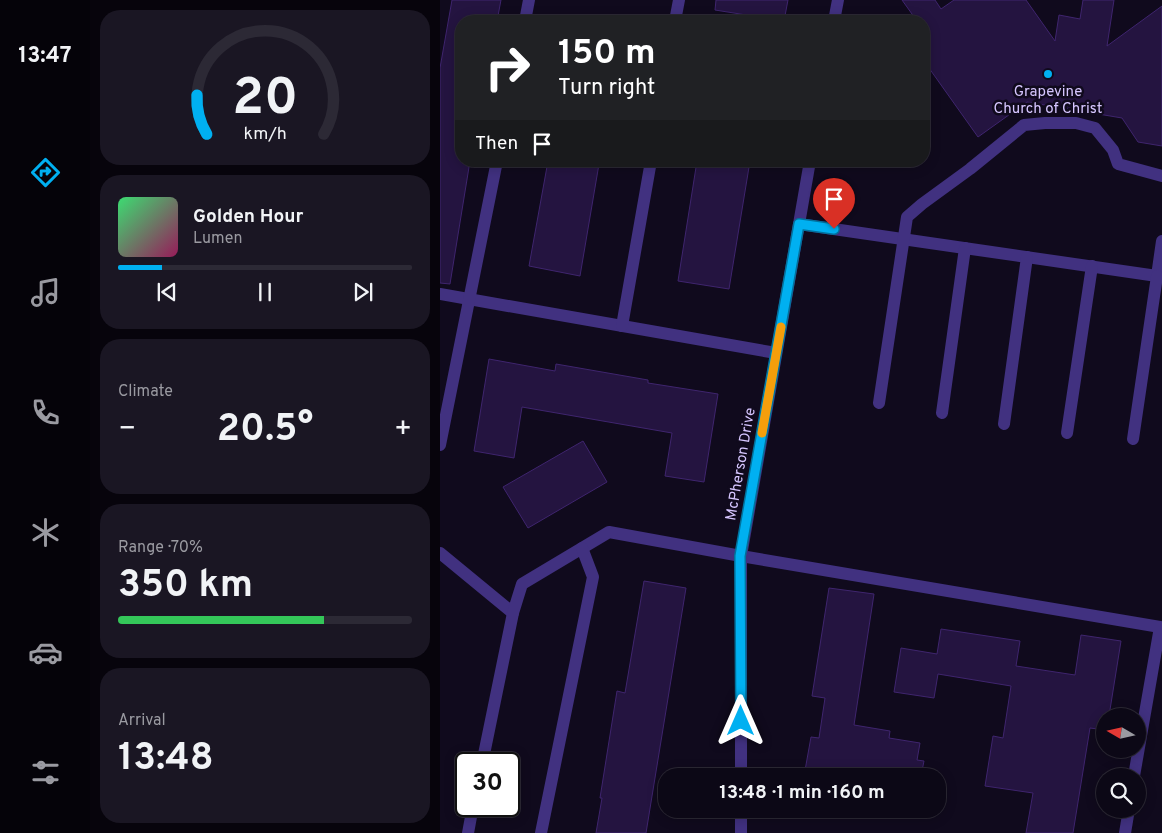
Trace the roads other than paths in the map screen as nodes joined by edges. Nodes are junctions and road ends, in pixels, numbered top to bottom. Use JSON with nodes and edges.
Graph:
{"nodes":[{"id":1,"x":529,"y":0,"type":"edge"},
{"id":2,"x":679,"y":0,"type":"edge"},
{"id":3,"x":838,"y":0,"type":"edge"},
{"id":4,"x":526,"y":15,"type":"edge"},
{"id":5,"x":677,"y":15,"type":"edge"},
{"id":6,"x":835,"y":15,"type":"edge"},
{"id":7,"x":496,"y":167,"type":"edge"},
{"id":8,"x":650,"y":167,"type":"edge"},
{"id":9,"x":809,"y":167,"type":"edge"},
{"id":10,"x":1162,"y":176,"type":"edge"},
{"id":11,"x":799,"y":224,"type":"junction"},
{"id":12,"x":904,"y":239,"type":"junction"},
{"id":13,"x":1162,"y":241,"type":"edge"},
{"id":14,"x":965,"y":248,"type":"junction"},
{"id":15,"x":1027,"y":257,"type":"junction"},
{"id":16,"x":1092,"y":266,"type":"junction"},
{"id":17,"x":1157,"y":276,"type":"junction"},
{"id":18,"x":440,"y":294,"type":"edge"},
{"id":19,"x":469,"y":300,"type":"junction"},
{"id":20,"x":622,"y":326,"type":"junction"},
{"id":21,"x":776,"y":353,"type":"junction"},
{"id":22,"x":879,"y":403,"type":"dead end"},
{"id":23,"x":942,"y":413,"type":"dead end"},
{"id":24,"x":1004,"y":424,"type":"dead end"},
{"id":25,"x":1067,"y":433,"type":"dead end"},
{"id":26,"x":1132,"y":439,"type":"dead end"},
{"id":27,"x":440,"y":446,"type":"edge"},
{"id":28,"x":582,"y":548,"type":"junction"},
{"id":29,"x":440,"y":553,"type":"edge"},
{"id":30,"x":740,"y":556,"type":"junction"},
{"id":31,"x":513,"y":613,"type":"junction"},
{"id":32,"x":484,"y":752,"type":"edge"},
{"id":33,"x":741,"y":768,"type":"edge"},
{"id":34,"x":1135,"y":768,"type":"edge"},
{"id":35,"x":471,"y":817,"type":"edge"},
{"id":36,"x":741,"y":818,"type":"edge"},
{"id":37,"x":1127,"y":818,"type":"edge"},
{"id":38,"x":468,"y":833,"type":"edge"},
{"id":39,"x":541,"y":833,"type":"edge"},
{"id":40,"x":741,"y":833,"type":"edge"},
{"id":41,"x":1124,"y":833,"type":"edge"}],
"edges":[{"from":1,"to":4,"type":"street"},
{"from":2,"to":5,"type":"street"},
{"from":3,"to":6,"type":"street"},
{"from":7,"to":19,"type":"street"},
{"from":8,"to":20,"type":"street"},
{"from":9,"to":11,"type":"street","name":"McPherson Drive"},
{"from":10,"to":12,"type":"street"},
{"from":11,"to":12,"type":"street"},
{"from":11,"to":21,"type":"street","name":"McPherson Drive"},
{"from":12,"to":14,"type":"street"},
{"from":12,"to":22,"type":"street"},
{"from":13,"to":17,"type":"street"},
{"from":14,"to":15,"type":"street"},
{"from":14,"to":23,"type":"street"},
{"from":15,"to":16,"type":"street"},
{"from":15,"to":24,"type":"street"},
{"from":16,"to":17,"type":"street"},
{"from":16,"to":25,"type":"street"},
{"from":17,"to":26,"type":"street"},
{"from":18,"to":19,"type":"street"},
{"from":19,"to":20,"type":"street"},
{"from":19,"to":27,"type":"street"},
{"from":20,"to":21,"type":"street"},
{"from":21,"to":30,"type":"street","name":"McPherson Drive"},
{"from":28,"to":30,"type":"street"},
{"from":28,"to":31,"type":"street"},
{"from":28,"to":39,"type":"street"},
{"from":29,"to":31,"type":"street"},
{"from":30,"to":33,"type":"street","name":"McPherson Drive"},
{"from":30,"to":34,"type":"street"},
{"from":31,"to":32,"type":"street"},
{"from":35,"to":38,"type":"street"},
{"from":36,"to":40,"type":"street"},
{"from":37,"to":41,"type":"street"}]}
